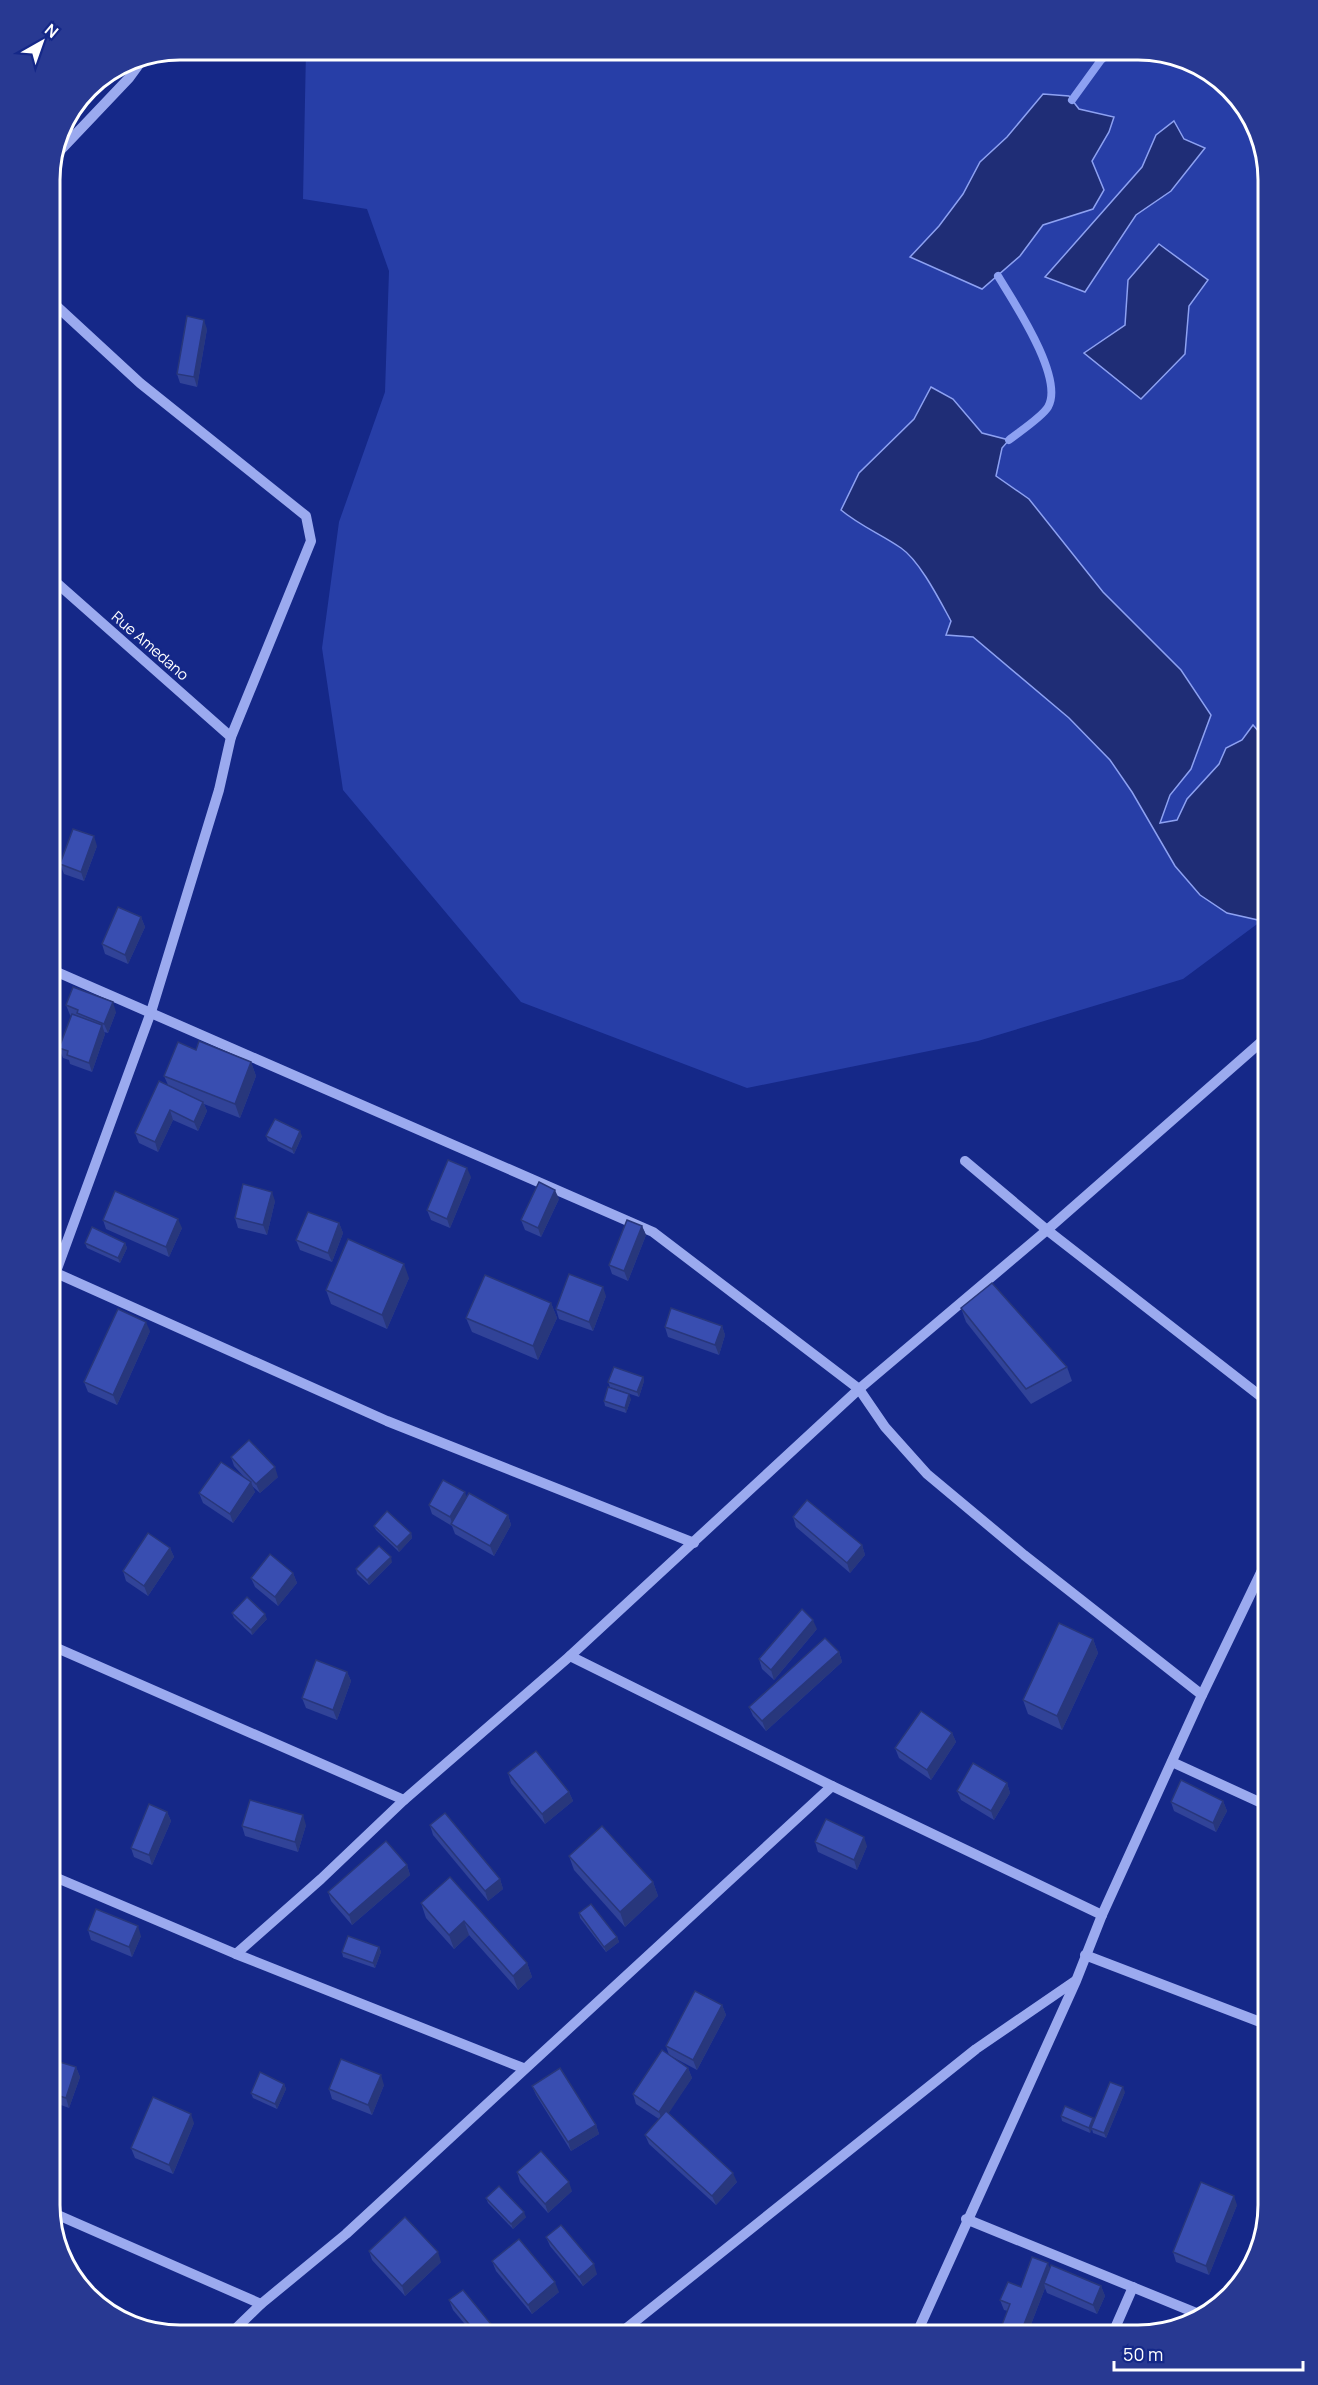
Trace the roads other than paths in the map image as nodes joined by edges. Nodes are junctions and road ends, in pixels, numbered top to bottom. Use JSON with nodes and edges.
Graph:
{"nodes":[{"id":1,"x":136,"y":68,"type":"edge"},
{"id":2,"x":65,"y":145,"type":"edge"},
{"id":3,"x":60,"y":309,"type":"edge"},
{"id":4,"x":60,"y":586,"type":"edge"},
{"id":5,"x":231,"y":737,"type":"junction"},
{"id":6,"x":60,"y":973,"type":"edge"},
{"id":7,"x":151,"y":1012,"type":"junction"},
{"id":8,"x":1258,"y":1046,"type":"edge"},
{"id":9,"x":965,"y":1161,"type":"dead end"},
{"id":10,"x":1047,"y":1230,"type":"junction"},
{"id":11,"x":60,"y":1262,"type":"edge"},
{"id":12,"x":60,"y":1275,"type":"edge"},
{"id":13,"x":859,"y":1389,"type":"junction"},
{"id":14,"x":1258,"y":1393,"type":"edge"},
{"id":15,"x":694,"y":1543,"type":"junction"},
{"id":16,"x":1258,"y":1580,"type":"edge"},
{"id":17,"x":60,"y":1649,"type":"edge"},
{"id":18,"x":570,"y":1656,"type":"junction"},
{"id":19,"x":1202,"y":1695,"type":"junction"},
{"id":20,"x":1172,"y":1762,"type":"junction"},
{"id":21,"x":832,"y":1786,"type":"junction"},
{"id":22,"x":404,"y":1800,"type":"junction"},
{"id":23,"x":1258,"y":1801,"type":"edge"},
{"id":24,"x":60,"y":1879,"type":"edge"},
{"id":25,"x":1102,"y":1914,"type":"junction"},
{"id":26,"x":236,"y":1954,"type":"junction"},
{"id":27,"x":1085,"y":1955,"type":"junction"},
{"id":28,"x":1076,"y":1981,"type":"junction"},
{"id":29,"x":1258,"y":2021,"type":"edge"},
{"id":30,"x":523,"y":2068,"type":"junction"},
{"id":31,"x":61,"y":2216,"type":"edge"},
{"id":32,"x":966,"y":2219,"type":"junction"},
{"id":33,"x":1132,"y":2287,"type":"junction"},
{"id":34,"x":261,"y":2304,"type":"junction"},
{"id":35,"x":1193,"y":2312,"type":"edge"},
{"id":36,"x":239,"y":2325,"type":"edge"},
{"id":37,"x":631,"y":2325,"type":"edge"},
{"id":38,"x":920,"y":2325,"type":"edge"},
{"id":39,"x":1116,"y":2325,"type":"edge"}],
"edges":[{"from":1,"to":2,"type":"street"},
{"from":3,"to":5,"type":"street"},
{"from":4,"to":5,"type":"street","name":"Rue Amedano"},
{"from":5,"to":7,"type":"street"},
{"from":6,"to":7,"type":"street"},
{"from":7,"to":11,"type":"street"},
{"from":7,"to":13,"type":"street"},
{"from":8,"to":10,"type":"street"},
{"from":9,"to":10,"type":"street"},
{"from":10,"to":13,"type":"street"},
{"from":10,"to":14,"type":"street"},
{"from":12,"to":15,"type":"street"},
{"from":13,"to":15,"type":"street"},
{"from":13,"to":19,"type":"street"},
{"from":15,"to":18,"type":"street"},
{"from":16,"to":19,"type":"street"},
{"from":17,"to":22,"type":"street"},
{"from":18,"to":21,"type":"street"},
{"from":18,"to":22,"type":"street"},
{"from":19,"to":20,"type":"street"},
{"from":20,"to":23,"type":"street"},
{"from":20,"to":25,"type":"street"},
{"from":21,"to":25,"type":"street"},
{"from":21,"to":30,"type":"street"},
{"from":22,"to":26,"type":"street"},
{"from":24,"to":26,"type":"street"},
{"from":25,"to":27,"type":"street"},
{"from":26,"to":30,"type":"street"},
{"from":27,"to":28,"type":"street"},
{"from":27,"to":29,"type":"street"},
{"from":28,"to":32,"type":"street"},
{"from":28,"to":37,"type":"street"},
{"from":30,"to":34,"type":"street"},
{"from":31,"to":34,"type":"street"},
{"from":32,"to":33,"type":"street"},
{"from":32,"to":38,"type":"street"},
{"from":33,"to":35,"type":"street"},
{"from":33,"to":39,"type":"street"},
{"from":34,"to":36,"type":"street"}]}
